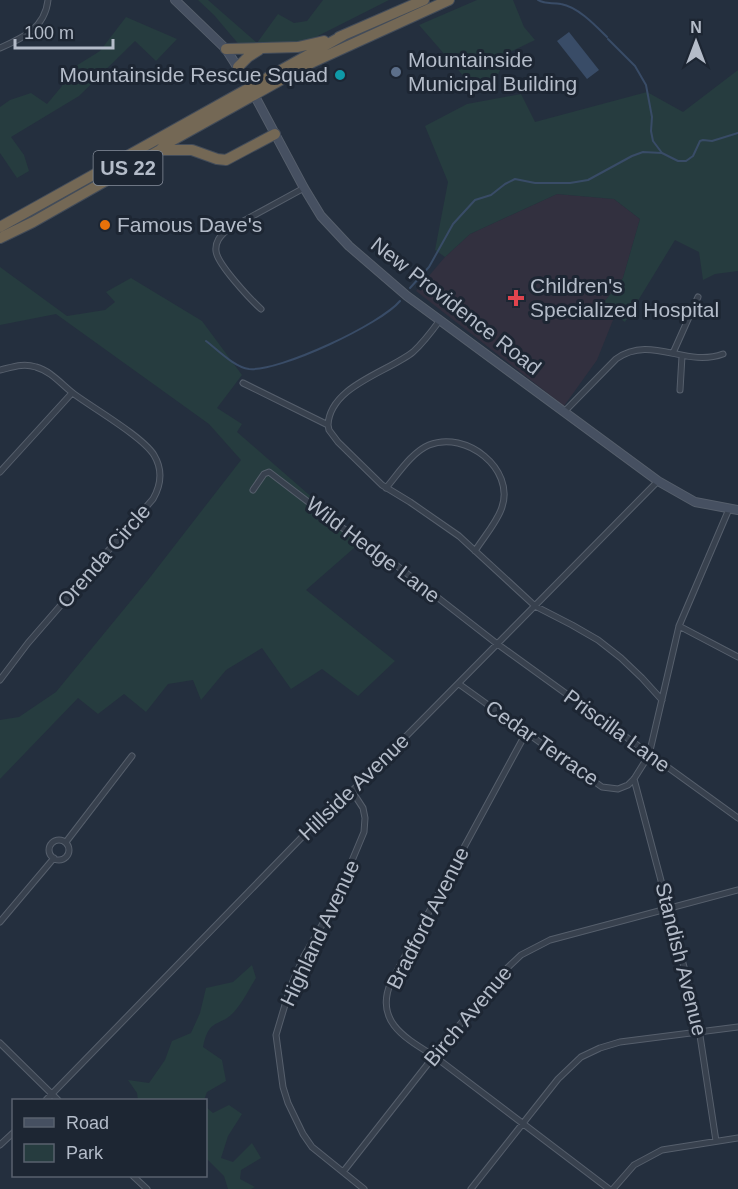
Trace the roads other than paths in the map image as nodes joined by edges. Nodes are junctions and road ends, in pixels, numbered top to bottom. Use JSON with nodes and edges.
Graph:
{"nodes":[{"id":1,"x":48,"y":0,"type":"edge"},
{"id":2,"x":175,"y":0,"type":"edge"},
{"id":3,"x":424,"y":0,"type":"edge"},
{"id":4,"x":449,"y":0,"type":"edge"},
{"id":5,"x":344,"y":35,"type":"junction"},
{"id":6,"x":0,"y":48,"type":"edge"},
{"id":7,"x":226,"y":49,"type":"junction"},
{"id":8,"x":259,"y":50,"type":"junction"},
{"id":9,"x":238,"y":67,"type":"junction"},
{"id":10,"x":251,"y":90,"type":"junction"},
{"id":11,"x":275,"y":134,"type":"junction"},
{"id":12,"x":160,"y":150,"type":"junction"},
{"id":13,"x":304,"y":188,"type":"junction"},
{"id":14,"x":0,"y":227,"type":"edge"},
{"id":15,"x":0,"y":238,"type":"edge"},
{"id":16,"x":698,"y":297,"type":"dead end"},
{"id":17,"x":261,"y":309,"type":"dead end"},
{"id":18,"x":440,"y":320,"type":"junction"},
{"id":19,"x":674,"y":353,"type":"junction"},
{"id":20,"x":723,"y":354,"type":"dead end"},
{"id":21,"x":682,"y":356,"type":"junction"},
{"id":22,"x":0,"y":370,"type":"edge"},
{"id":23,"x":243,"y":383,"type":"dead end"},
{"id":24,"x":680,"y":390,"type":"dead end"},
{"id":25,"x":72,"y":393,"type":"junction"},
{"id":26,"x":565,"y":411,"type":"junction"},
{"id":27,"x":328,"y":425,"type":"junction"},
{"id":28,"x":0,"y":472,"type":"edge"},
{"id":29,"x":658,"y":481,"type":"junction"},
{"id":30,"x":386,"y":488,"type":"junction"},
{"id":31,"x":253,"y":490,"type":"dead end"},
{"id":32,"x":734,"y":510,"type":"edge"},
{"id":33,"x":475,"y":551,"type":"junction"},
{"id":34,"x":535,"y":606,"type":"junction"},
{"id":35,"x":679,"y":626,"type":"junction"},
{"id":36,"x":496,"y":643,"type":"junction"},
{"id":37,"x":738,"y":657,"type":"edge"},
{"id":38,"x":0,"y":680,"type":"edge"},
{"id":39,"x":459,"y":684,"type":"junction"},
{"id":40,"x":662,"y":700,"type":"junction"},
{"id":41,"x":526,"y":734,"type":"junction"},
{"id":42,"x":649,"y":755,"type":"junction"},
{"id":43,"x":132,"y":756,"type":"dead end"},
{"id":44,"x":634,"y":779,"type":"junction"},
{"id":45,"x":352,"y":791,"type":"junction"},
{"id":46,"x":738,"y":818,"type":"edge"},
{"id":47,"x":66,"y":842,"type":"junction"},
{"id":48,"x":54,"y":858,"type":"junction"},
{"id":49,"x":738,"y":890,"type":"edge"},
{"id":50,"x":669,"y":908,"type":"junction"},
{"id":51,"x":0,"y":922,"type":"edge"},
{"id":52,"x":738,"y":1027,"type":"edge"},
{"id":53,"x":701,"y":1032,"type":"junction"},
{"id":54,"x":0,"y":1043,"type":"edge"},
{"id":55,"x":434,"y":1056,"type":"junction"},
{"id":56,"x":52,"y":1094,"type":"junction"},
{"id":57,"x":48,"y":1099,"type":"edge"},
{"id":58,"x":56,"y":1099,"type":"edge"},
{"id":59,"x":523,"y":1124,"type":"junction"},
{"id":60,"x":12,"y":1134,"type":"edge"},
{"id":61,"x":738,"y":1138,"type":"edge"},
{"id":62,"x":716,"y":1141,"type":"junction"},
{"id":63,"x":0,"y":1145,"type":"edge"},
{"id":64,"x":343,"y":1172,"type":"junction"},
{"id":65,"x":134,"y":1177,"type":"edge"},
{"id":66,"x":147,"y":1189,"type":"edge"},
{"id":67,"x":364,"y":1189,"type":"edge"},
{"id":68,"x":471,"y":1189,"type":"edge"},
{"id":69,"x":611,"y":1189,"type":"edge"}],
"edges":[{"from":1,"to":6,"type":"street"},
{"from":2,"to":7,"type":"street","name":"New Providence Road"},
{"from":3,"to":5,"type":"highway","number":"US 22"},
{"from":4,"to":10,"type":"highway","number":"US 22"},
{"from":5,"to":8,"type":"highway"},
{"from":5,"to":10,"type":"highway","number":"US 22"},
{"from":7,"to":8,"type":"highway"},
{"from":7,"to":9,"type":"street","name":"New Providence Road"},
{"from":8,"to":9,"type":"highway"},
{"from":9,"to":10,"type":"street","name":"New Providence Road"},
{"from":10,"to":11,"type":"street","name":"New Providence Road"},
{"from":10,"to":12,"type":"highway","number":"US 22"},
{"from":10,"to":14,"type":"highway","number":"US 22"},
{"from":11,"to":12,"type":"highway"},
{"from":11,"to":13,"type":"street","name":"New Providence Road"},
{"from":12,"to":15,"type":"highway","number":"US 22"},
{"from":13,"to":17,"type":"street"},
{"from":13,"to":18,"type":"street","name":"New Providence Road"},
{"from":16,"to":19,"type":"street"},
{"from":18,"to":26,"type":"street","name":"New Providence Road"},
{"from":18,"to":27,"type":"street"},
{"from":19,"to":21,"type":"street"},
{"from":19,"to":26,"type":"street"},
{"from":20,"to":21,"type":"street"},
{"from":21,"to":24,"type":"street"},
{"from":22,"to":25,"type":"street","name":"Orenda Circle"},
{"from":23,"to":27,"type":"street"},
{"from":25,"to":28,"type":"street"},
{"from":25,"to":38,"type":"street","name":"Orenda Circle"},
{"from":26,"to":29,"type":"street","name":"New Providence Road"},
{"from":27,"to":30,"type":"street"},
{"from":29,"to":32,"type":"street","name":"New Providence Road"},
{"from":29,"to":34,"type":"street","name":"Hillside Avenue"},
{"from":30,"to":33,"type":"street"},
{"from":30,"to":33,"type":"street"},
{"from":31,"to":36,"type":"street","name":"Wild Hedge Lane"},
{"from":32,"to":35,"type":"street"},
{"from":33,"to":34,"type":"street"},
{"from":34,"to":36,"type":"street","name":"Hillside Avenue"},
{"from":34,"to":40,"type":"street"},
{"from":35,"to":37,"type":"street"},
{"from":35,"to":40,"type":"street"},
{"from":36,"to":39,"type":"street","name":"Hillside Avenue"},
{"from":36,"to":42,"type":"street","name":"Priscilla Lane"},
{"from":39,"to":41,"type":"street","name":"Cedar Terrace"},
{"from":39,"to":45,"type":"street","name":"Hillside Avenue"},
{"from":40,"to":42,"type":"street"},
{"from":41,"to":44,"type":"street","name":"Cedar Terrace"},
{"from":41,"to":55,"type":"street","name":"Bradford Avenue"},
{"from":42,"to":44,"type":"street"},
{"from":42,"to":46,"type":"street","name":"Priscilla Lane"},
{"from":43,"to":47,"type":"street"},
{"from":44,"to":50,"type":"street","name":"Standish Avenue"},
{"from":45,"to":56,"type":"street","name":"Hillside Avenue"},
{"from":45,"to":64,"type":"street","name":"Highland Avenue"},
{"from":47,"to":48,"type":"street"},
{"from":47,"to":48,"type":"street"},
{"from":48,"to":51,"type":"street"},
{"from":49,"to":50,"type":"street","name":"Birch Avenue"},
{"from":50,"to":53,"type":"street","name":"Standish Avenue"},
{"from":50,"to":55,"type":"street","name":"Birch Avenue"},
{"from":52,"to":53,"type":"street"},
{"from":53,"to":59,"type":"street"},
{"from":53,"to":62,"type":"street","name":"Standish Avenue"},
{"from":54,"to":56,"type":"street"},
{"from":55,"to":59,"type":"street","name":"Bradford Avenue"},
{"from":55,"to":64,"type":"street","name":"Birch Avenue"},
{"from":56,"to":57,"type":"street","name":"Hillside Avenue"},
{"from":56,"to":58,"type":"street"},
{"from":59,"to":68,"type":"street"},
{"from":59,"to":69,"type":"street","name":"Bradford Avenue"},
{"from":60,"to":63,"type":"street"},
{"from":61,"to":62,"type":"street"},
{"from":62,"to":69,"type":"street"},
{"from":64,"to":67,"type":"street","name":"Highland Avenue"},
{"from":65,"to":66,"type":"street"}]}
